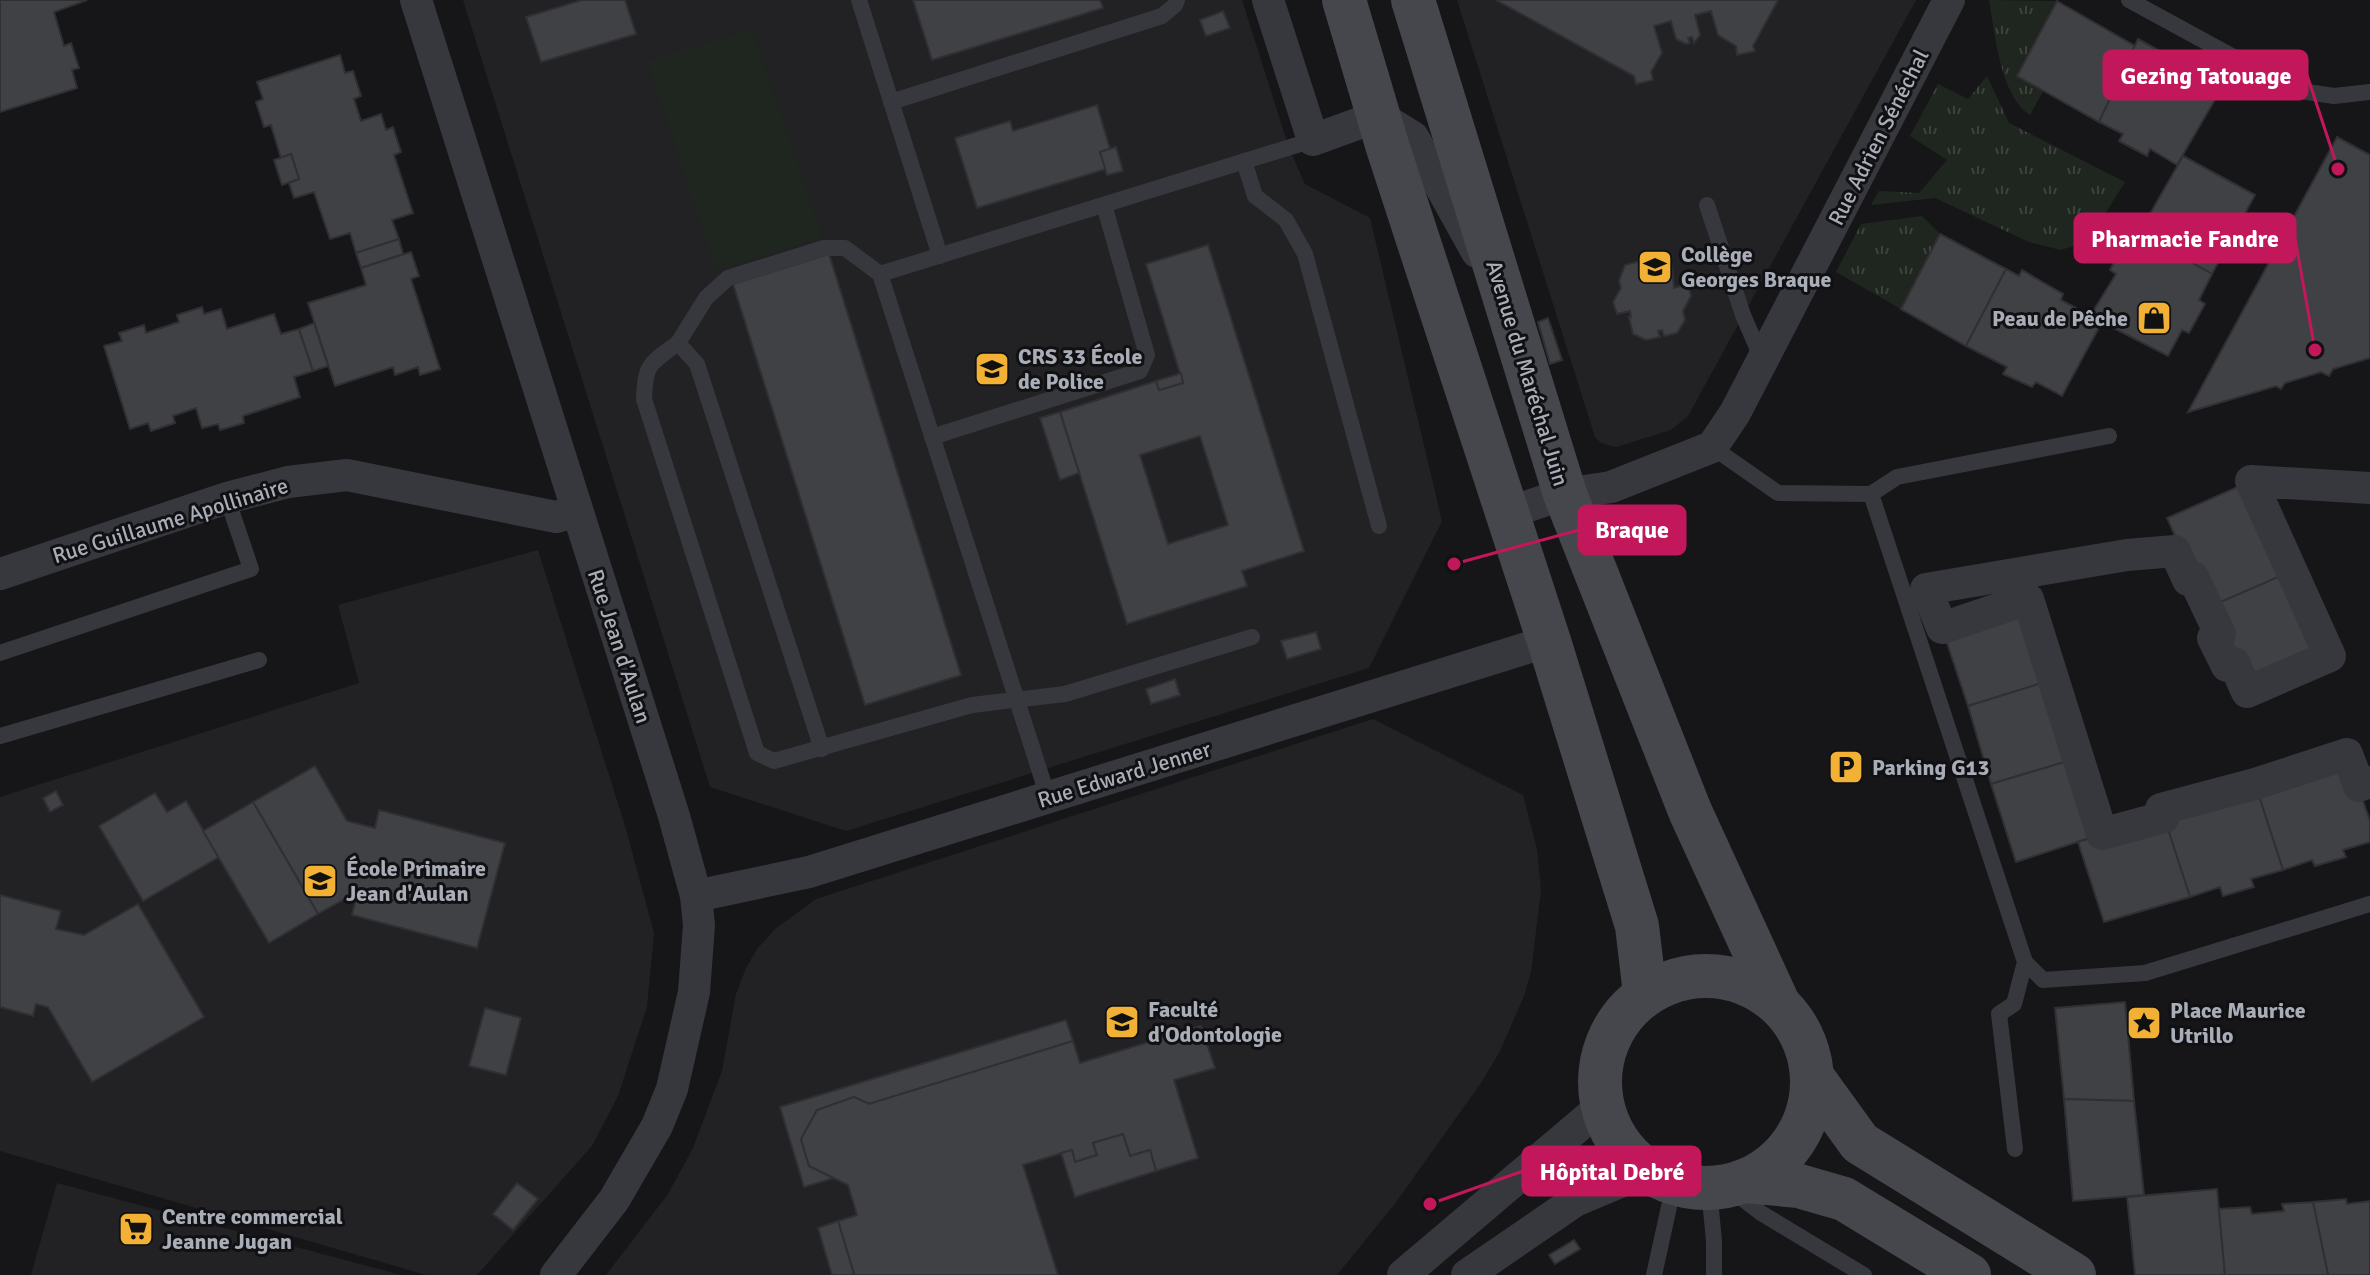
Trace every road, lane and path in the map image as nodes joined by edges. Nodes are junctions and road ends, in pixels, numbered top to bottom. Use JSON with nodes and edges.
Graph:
{"nodes":[{"id":1,"x":416,"y":0,"type":"edge"},
{"id":2,"x":859,"y":0,"type":"edge"},
{"id":3,"x":1177,"y":0,"type":"edge"},
{"id":4,"x":1268,"y":0,"type":"edge"},
{"id":5,"x":1344,"y":0,"type":"edge"},
{"id":6,"x":1413,"y":0,"type":"edge"},
{"id":7,"x":1949,"y":0,"type":"edge"},
{"id":8,"x":2129,"y":0,"type":"edge"},
{"id":9,"x":2370,"y":92,"type":"edge"},
{"id":10,"x":891,"y":102,"type":"junction"},
{"id":11,"x":1396,"y":126,"type":"junction"},
{"id":12,"x":1313,"y":140,"type":"junction"},
{"id":13,"x":1244,"y":161,"type":"junction"},
{"id":14,"x":1104,"y":205,"type":"junction"},
{"id":15,"x":1707,"y":205,"type":"dead end"},
{"id":16,"x":940,"y":256,"type":"junction"},
{"id":17,"x":880,"y":274,"type":"junction"},
{"id":18,"x":1510,"y":311,"type":"junction"},
{"id":19,"x":678,"y":343,"type":"junction"},
{"id":20,"x":1762,"y":359,"type":"junction"},
{"id":21,"x":2109,"y":436,"type":"dead end"},
{"id":22,"x":932,"y":437,"type":"junction"},
{"id":23,"x":1712,"y":447,"type":"junction"},
{"id":24,"x":2370,"y":488,"type":"edge"},
{"id":25,"x":1565,"y":494,"type":"junction"},
{"id":26,"x":1871,"y":494,"type":"junction"},
{"id":27,"x":227,"y":498,"type":"junction"},
{"id":28,"x":577,"y":511,"type":"junction"},
{"id":29,"x":1507,"y":513,"type":"junction"},
{"id":30,"x":1379,"y":526,"type":"dead end"},
{"id":31,"x":0,"y":574,"type":"edge"},
{"id":32,"x":1252,"y":637,"type":"dead end"},
{"id":33,"x":1549,"y":641,"type":"junction"},
{"id":34,"x":0,"y":653,"type":"edge"},
{"id":35,"x":259,"y":660,"type":"dead end"},
{"id":36,"x":1017,"y":699,"type":"junction"},
{"id":37,"x":0,"y":736,"type":"edge"},
{"id":38,"x":822,"y":749,"type":"junction"},
{"id":39,"x":2370,"y":782,"type":"edge"},
{"id":40,"x":1048,"y":797,"type":"junction"},
{"id":41,"x":696,"y":896,"type":"junction"},
{"id":42,"x":2370,"y":904,"type":"edge"},
{"id":43,"x":2025,"y":962,"type":"junction"},
{"id":44,"x":1645,"y":994,"type":"junction"},
{"id":45,"x":1778,"y":1003,"type":"junction"},
{"id":46,"x":1813,"y":1078,"type":"junction"},
{"id":47,"x":1601,"y":1107,"type":"junction"},
{"id":48,"x":2015,"y":1149,"type":"dead end"},
{"id":49,"x":1700,"y":1182,"type":"junction"},
{"id":50,"x":556,"y":1275,"type":"edge"},
{"id":51,"x":1403,"y":1275,"type":"edge"},
{"id":52,"x":1467,"y":1275,"type":"edge"},
{"id":53,"x":1654,"y":1275,"type":"edge"},
{"id":54,"x":1714,"y":1275,"type":"edge"},
{"id":55,"x":1864,"y":1275,"type":"edge"},
{"id":56,"x":1969,"y":1275,"type":"edge"},
{"id":57,"x":2074,"y":1275,"type":"edge"}],
"edges":[{"from":1,"to":28,"type":"street","name":"Rue Jean d'Aulan"},
{"from":2,"to":10,"type":"lane"},
{"from":3,"to":10,"type":"lane"},
{"from":4,"to":12,"type":"street"},
{"from":5,"to":11,"type":"main road"},
{"from":6,"to":18,"type":"main road","name":"Avenue du Maréchal Juin"},
{"from":7,"to":20,"type":"street","name":"Rue Adrien Sénéchal"},
{"from":8,"to":9,"type":"lane"},
{"from":10,"to":16,"type":"lane"},
{"from":11,"to":12,"type":"street"},
{"from":11,"to":18,"type":"street"},
{"from":11,"to":29,"type":"main road"},
{"from":12,"to":13,"type":"lane"},
{"from":13,"to":14,"type":"lane"},
{"from":13,"to":30,"type":"lane"},
{"from":14,"to":16,"type":"lane"},
{"from":14,"to":22,"type":"lane"},
{"from":15,"to":20,"type":"lane"},
{"from":16,"to":17,"type":"lane"},
{"from":17,"to":19,"type":"lane"},
{"from":17,"to":22,"type":"lane"},
{"from":18,"to":25,"type":"main road","name":"Avenue du Maréchal Juin"},
{"from":19,"to":38,"type":"lane"},
{"from":19,"to":38,"type":"lane"},
{"from":20,"to":23,"type":"street","name":"Rue Adrien Sénéchal"},
{"from":21,"to":26,"type":"lane"},
{"from":22,"to":36,"type":"lane"},
{"from":23,"to":25,"type":"street"},
{"from":23,"to":26,"type":"lane"},
{"from":24,"to":39,"type":"street"},
{"from":25,"to":29,"type":"street"},
{"from":25,"to":45,"type":"main road","name":"Avenue du Maréchal Juin"},
{"from":26,"to":43,"type":"lane"},
{"from":27,"to":28,"type":"street","name":"Rue Guillaume Apollinaire"},
{"from":27,"to":31,"type":"street","name":"Rue Guillaume Apollinaire"},
{"from":27,"to":34,"type":"lane"},
{"from":28,"to":41,"type":"street","name":"Rue Jean d'Aulan"},
{"from":29,"to":33,"type":"main road"},
{"from":32,"to":36,"type":"lane"},
{"from":33,"to":40,"type":"street","name":"Rue Edward Jenner"},
{"from":33,"to":44,"type":"main road"},
{"from":35,"to":37,"type":"lane"},
{"from":36,"to":38,"type":"lane"},
{"from":36,"to":40,"type":"lane"},
{"from":40,"to":41,"type":"street","name":"Rue Edward Jenner"},
{"from":41,"to":50,"type":"street","name":"Rue Jean d'Aulan"},
{"from":42,"to":43,"type":"lane"},
{"from":43,"to":48,"type":"lane"},
{"from":44,"to":45,"type":"main road"},
{"from":44,"to":47,"type":"main road"},
{"from":45,"to":46,"type":"main road"},
{"from":46,"to":49,"type":"main road"},
{"from":46,"to":57,"type":"main road"},
{"from":47,"to":49,"type":"main road"},
{"from":47,"to":51,"type":"street"},
{"from":49,"to":52,"type":"street"},
{"from":49,"to":53,"type":"lane"},
{"from":49,"to":54,"type":"lane"},
{"from":49,"to":55,"type":"lane"},
{"from":49,"to":56,"type":"main road"}]}
